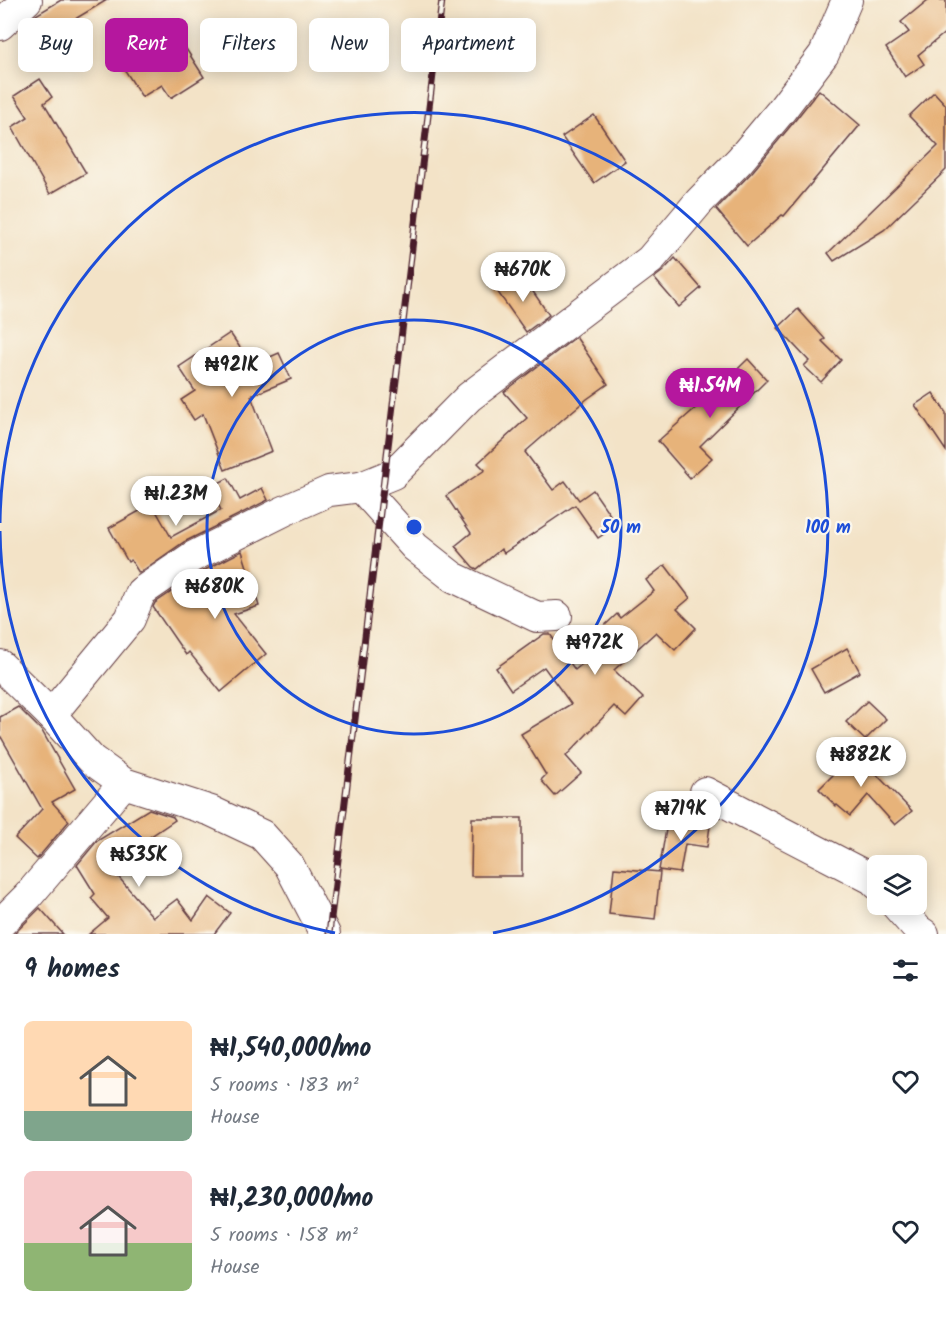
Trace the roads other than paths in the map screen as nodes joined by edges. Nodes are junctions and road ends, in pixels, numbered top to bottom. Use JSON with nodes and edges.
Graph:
{"nodes":[{"id":1,"x":27,"y":0,"type":"edge"},
{"id":2,"x":847,"y":0,"type":"edge"},
{"id":3,"x":0,"y":25,"type":"edge"},
{"id":4,"x":361,"y":487,"type":"junction"},
{"id":5,"x":557,"y":616,"type":"dead end"},
{"id":6,"x":0,"y":664,"type":"edge"},
{"id":7,"x":51,"y":715,"type":"junction"},
{"id":8,"x":124,"y":783,"type":"junction"},
{"id":9,"x":705,"y":792,"type":"dead end"},
{"id":10,"x":867,"y":876,"type":"edge"},
{"id":11,"x":905,"y":915,"type":"edge"},
{"id":12,"x":0,"y":924,"type":"edge"},
{"id":13,"x":325,"y":934,"type":"edge"},
{"id":14,"x":924,"y":934,"type":"edge"}],
"edges":[{"from":1,"to":3,"type":"street"},
{"from":2,"to":4,"type":"street"},
{"from":4,"to":5,"type":"street"},
{"from":4,"to":7,"type":"street"},
{"from":6,"to":7,"type":"street"},
{"from":7,"to":8,"type":"street"},
{"from":8,"to":12,"type":"street"},
{"from":8,"to":13,"type":"street"},
{"from":9,"to":10,"type":"street"},
{"from":11,"to":14,"type":"street"}]}
